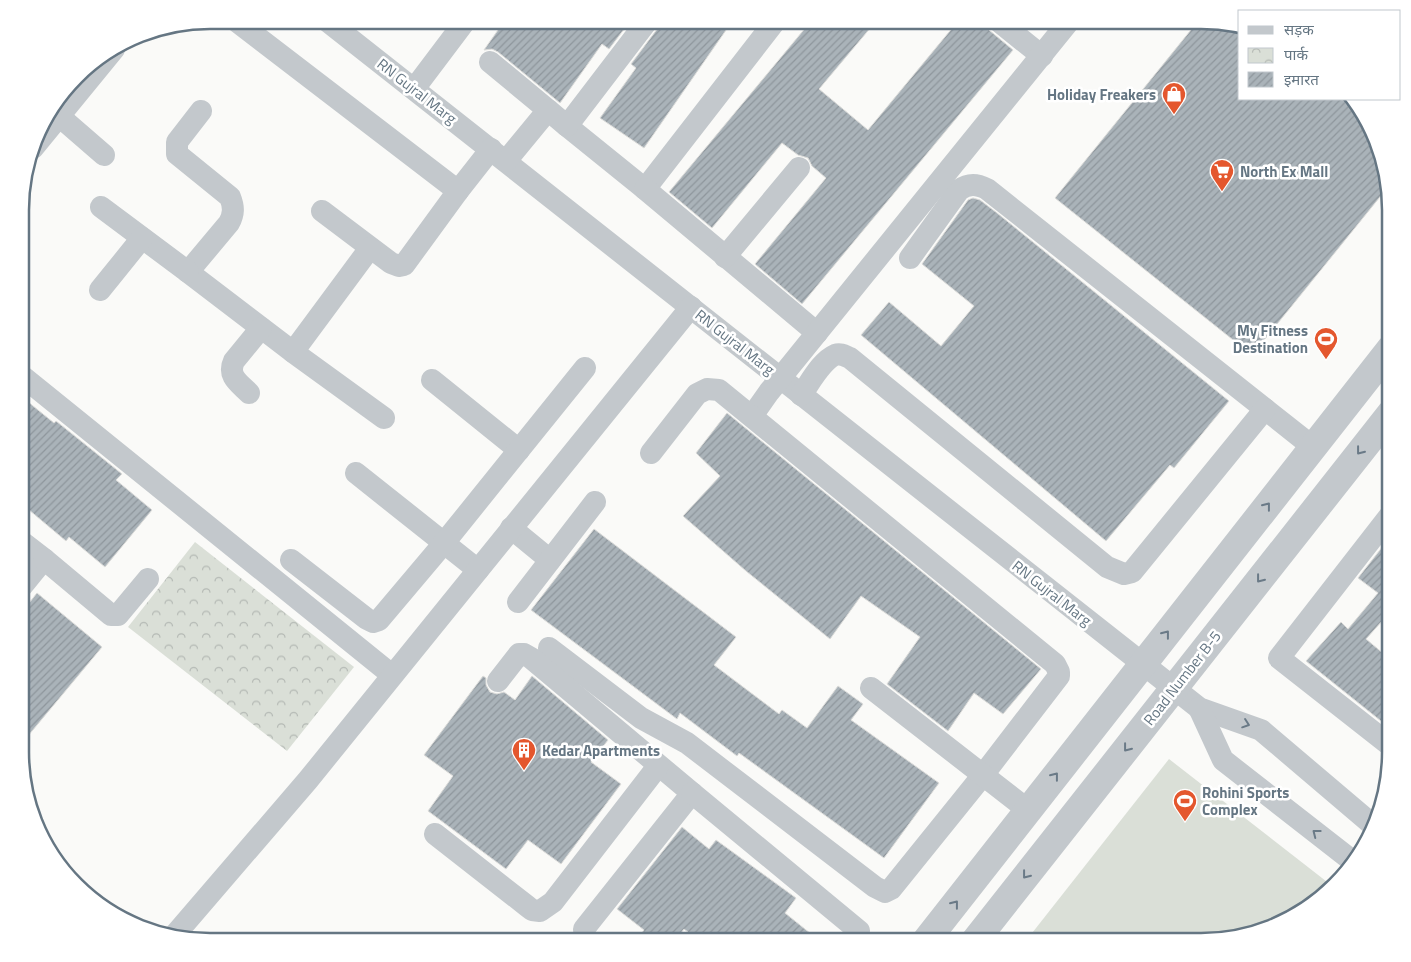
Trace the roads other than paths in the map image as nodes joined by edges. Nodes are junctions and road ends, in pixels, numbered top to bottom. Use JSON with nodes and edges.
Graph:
{"nodes":[{"id":1,"x":247,"y":29,"type":"edge"},
{"id":2,"x":337,"y":29,"type":"edge"},
{"id":3,"x":459,"y":29,"type":"edge"},
{"id":4,"x":641,"y":29,"type":"edge"},
{"id":5,"x":769,"y":29,"type":"edge"},
{"id":6,"x":1008,"y":29,"type":"edge"},
{"id":7,"x":1063,"y":29,"type":"edge"},
{"id":8,"x":1042,"y":56,"type":"junction"},
{"id":9,"x":490,"y":62,"type":"dead end"},
{"id":10,"x":100,"y":66,"type":"edge"},
{"id":11,"x":414,"y":89,"type":"junction"},
{"id":12,"x":548,"y":110,"type":"junction"},
{"id":13,"x":201,"y":111,"type":"dead end"},
{"id":14,"x":59,"y":116,"type":"junction"},
{"id":15,"x":567,"y":126,"type":"junction"},
{"id":16,"x":46,"y":132,"type":"edge"},
{"id":17,"x":104,"y":155,"type":"dead end"},
{"id":18,"x":498,"y":155,"type":"junction"},
{"id":19,"x":799,"y":168,"type":"dead end"},
{"id":20,"x":645,"y":189,"type":"junction"},
{"id":21,"x":458,"y":191,"type":"junction"},
{"id":22,"x":101,"y":207,"type":"dead end"},
{"id":23,"x":322,"y":211,"type":"dead end"},
{"id":24,"x":142,"y":238,"type":"junction"},
{"id":25,"x":370,"y":248,"type":"junction"},
{"id":26,"x":726,"y":256,"type":"junction"},
{"id":27,"x":910,"y":258,"type":"dead end"},
{"id":28,"x":188,"y":272,"type":"junction"},
{"id":29,"x":100,"y":290,"type":"dead end"},
{"id":30,"x":691,"y":307,"type":"junction"},
{"id":31,"x":261,"y":328,"type":"junction"},
{"id":32,"x":818,"y":333,"type":"junction"},
{"id":33,"x":293,"y":352,"type":"junction"},
{"id":34,"x":1382,"y":359,"type":"edge"},
{"id":35,"x":585,"y":368,"type":"dead end"},
{"id":36,"x":781,"y":379,"type":"junction"},
{"id":37,"x":432,"y":380,"type":"dead end"},
{"id":38,"x":29,"y":382,"type":"edge"},
{"id":39,"x":249,"y":393,"type":"dead end"},
{"id":40,"x":802,"y":395,"type":"junction"},
{"id":41,"x":1265,"y":408,"type":"junction"},
{"id":42,"x":752,"y":416,"type":"junction"},
{"id":43,"x":384,"y":418,"type":"dead end"},
{"id":44,"x":1382,"y":424,"type":"edge"},
{"id":45,"x":1313,"y":447,"type":"junction"},
{"id":46,"x":519,"y":450,"type":"junction"},
{"id":47,"x":651,"y":452,"type":"dead end"},
{"id":48,"x":356,"y":473,"type":"dead end"},
{"id":49,"x":595,"y":502,"type":"dead end"},
{"id":50,"x":1382,"y":526,"type":"edge"},
{"id":51,"x":511,"y":528,"type":"junction"},
{"id":52,"x":444,"y":543,"type":"junction"},
{"id":53,"x":29,"y":547,"type":"edge"},
{"id":54,"x":44,"y":559,"type":"junction"},
{"id":55,"x":291,"y":560,"type":"dead end"},
{"id":56,"x":550,"y":560,"type":"junction"},
{"id":57,"x":478,"y":570,"type":"junction"},
{"id":58,"x":29,"y":577,"type":"edge"},
{"id":59,"x":148,"y":579,"type":"dead end"},
{"id":60,"x":518,"y":602,"type":"dead end"},
{"id":61,"x":549,"y":648,"type":"dead end"},
{"id":62,"x":1143,"y":664,"type":"junction"},
{"id":63,"x":392,"y":675,"type":"junction"},
{"id":64,"x":498,"y":681,"type":"dead end"},
{"id":65,"x":871,"y":688,"type":"dead end"},
{"id":66,"x":1174,"y":688,"type":"junction"},
{"id":67,"x":1200,"y":708,"type":"junction"},
{"id":68,"x":1382,"y":739,"type":"edge"},
{"id":69,"x":658,"y":766,"type":"junction"},
{"id":70,"x":983,"y":775,"type":"junction"},
{"id":71,"x":692,"y":793,"type":"junction"},
{"id":72,"x":1028,"y":810,"type":"junction"},
{"id":73,"x":1368,"y":821,"type":"edge"},
{"id":74,"x":435,"y":834,"type":"dead end"},
{"id":75,"x":1349,"y":857,"type":"edge"},
{"id":76,"x":178,"y":931,"type":"edge"},
{"id":77,"x":584,"y":933,"type":"edge"},
{"id":78,"x":854,"y":933,"type":"edge"},
{"id":79,"x":932,"y":933,"type":"edge"},
{"id":80,"x":981,"y":933,"type":"edge"}],
"edges":[{"from":1,"to":21,"type":"street"},
{"from":2,"to":11,"type":"street","name":"RN Gujral Marg"},
{"from":3,"to":11,"type":"street"},
{"from":4,"to":15,"type":"street"},
{"from":5,"to":20,"type":"street"},
{"from":6,"to":8,"type":"street"},
{"from":7,"to":8,"type":"street"},
{"from":8,"to":32,"type":"street"},
{"from":9,"to":12,"type":"street"},
{"from":10,"to":14,"type":"street"},
{"from":11,"to":18,"type":"street","name":"RN Gujral Marg"},
{"from":12,"to":15,"type":"street"},
{"from":12,"to":18,"type":"street"},
{"from":13,"to":28,"type":"street"},
{"from":14,"to":16,"type":"street"},
{"from":14,"to":17,"type":"street"},
{"from":15,"to":20,"type":"street"},
{"from":18,"to":21,"type":"street"},
{"from":18,"to":30,"type":"street","name":"RN Gujral Marg"},
{"from":19,"to":26,"type":"street"},
{"from":20,"to":26,"type":"street"},
{"from":21,"to":25,"type":"street"},
{"from":22,"to":24,"type":"street"},
{"from":23,"to":25,"type":"street"},
{"from":24,"to":28,"type":"street"},
{"from":24,"to":29,"type":"street"},
{"from":25,"to":33,"type":"street"},
{"from":26,"to":32,"type":"street"},
{"from":27,"to":41,"type":"street"},
{"from":28,"to":31,"type":"street"},
{"from":30,"to":36,"type":"street","name":"RN Gujral Marg"},
{"from":30,"to":51,"type":"street"},
{"from":31,"to":33,"type":"street"},
{"from":31,"to":39,"type":"street"},
{"from":32,"to":36,"type":"street"},
{"from":33,"to":43,"type":"street"},
{"from":34,"to":45,"type":"street"},
{"from":35,"to":46,"type":"street"},
{"from":36,"to":40,"type":"street","name":"RN Gujral Marg"},
{"from":36,"to":42,"type":"street"},
{"from":37,"to":46,"type":"street"},
{"from":38,"to":63,"type":"street"},
{"from":40,"to":41,"type":"street"},
{"from":40,"to":62,"type":"street","name":"RN Gujral Marg"},
{"from":41,"to":45,"type":"street"},
{"from":42,"to":47,"type":"street"},
{"from":42,"to":70,"type":"street"},
{"from":44,"to":66,"type":"street","name":"Road Number B-5","one_way":true},
{"from":62,"to":45,"type":"street","one_way":true},
{"from":46,"to":52,"type":"street"},
{"from":48,"to":52,"type":"street"},
{"from":49,"to":56,"type":"street"},
{"from":50,"to":68,"type":"street"},
{"from":51,"to":56,"type":"street"},
{"from":51,"to":57,"type":"street"},
{"from":52,"to":55,"type":"street"},
{"from":52,"to":57,"type":"street"},
{"from":53,"to":54,"type":"street"},
{"from":54,"to":58,"type":"street"},
{"from":54,"to":59,"type":"street"},
{"from":56,"to":60,"type":"street"},
{"from":57,"to":63,"type":"street"},
{"from":61,"to":70,"type":"street"},
{"from":62,"to":66,"type":"street","name":"RN Gujral Marg"},
{"from":72,"to":62,"type":"street","one_way":true},
{"from":63,"to":76,"type":"street"},
{"from":64,"to":69,"type":"street"},
{"from":65,"to":70,"type":"street"},
{"from":66,"to":67,"type":"street","name":"RN Gujral Marg"},
{"from":66,"to":80,"type":"street","name":"Road Number B-5","one_way":true},
{"from":67,"to":73,"type":"street","one_way":true},
{"from":75,"to":67,"type":"street","one_way":true},
{"from":69,"to":71,"type":"street"},
{"from":69,"to":74,"type":"street"},
{"from":70,"to":72,"type":"street"},
{"from":71,"to":77,"type":"street"},
{"from":71,"to":78,"type":"street"},
{"from":79,"to":72,"type":"street","one_way":true}]}
